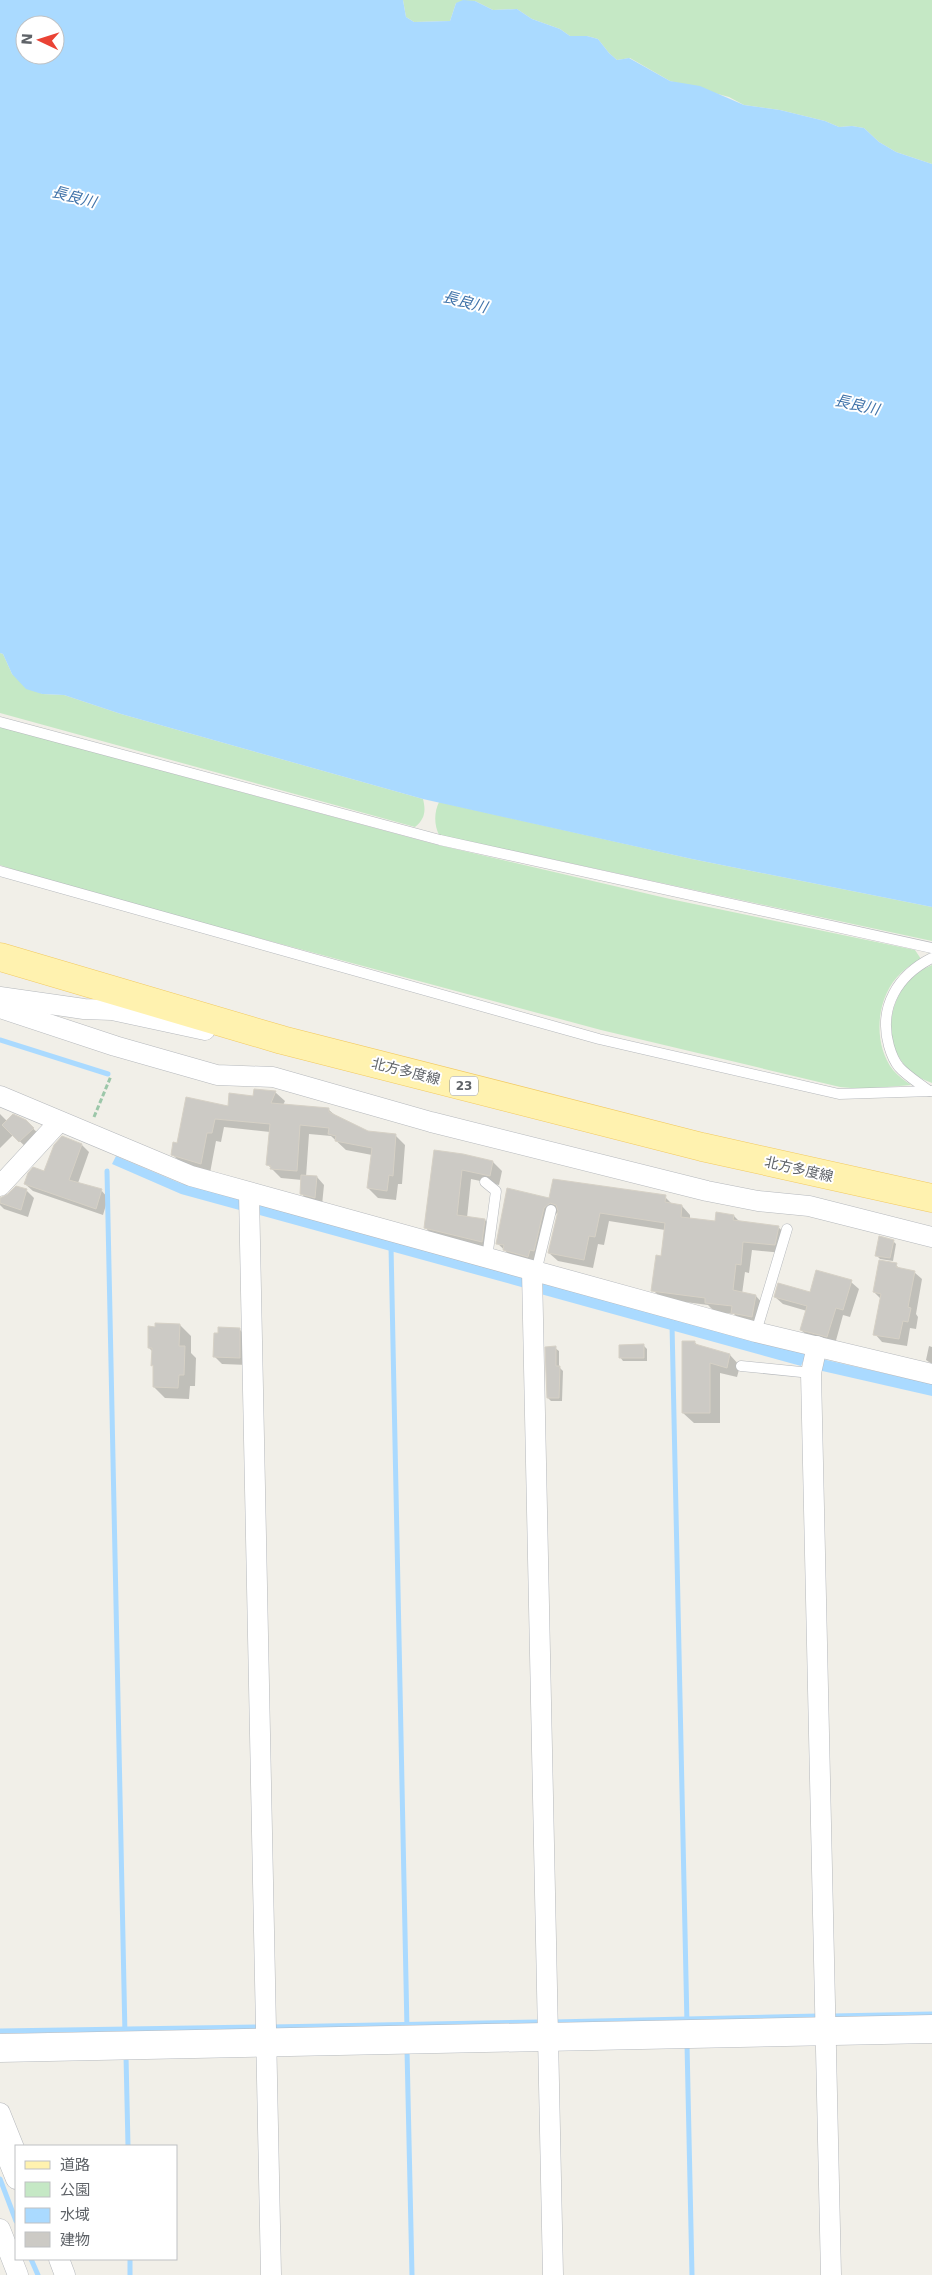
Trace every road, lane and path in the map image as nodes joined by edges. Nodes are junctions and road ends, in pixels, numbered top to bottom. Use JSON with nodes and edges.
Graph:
{"nodes":[{"id":1,"x":0,"y":722,"type":"edge"},
{"id":2,"x":0,"y":871,"type":"edge"},
{"id":3,"x":932,"y":948,"type":"edge"},
{"id":4,"x":0,"y":957,"type":"edge"},
{"id":5,"x":932,"y":958,"type":"edge"},
{"id":6,"x":0,"y":997,"type":"edge"},
{"id":7,"x":0,"y":1008,"type":"edge"},
{"id":8,"x":282,"y":1040,"type":"junction"},
{"id":9,"x":111,"y":1076,"type":"dead end"},
{"id":10,"x":930,"y":1091,"type":"edge"},
{"id":11,"x":0,"y":1096,"type":"edge"},
{"id":12,"x":59,"y":1122,"type":"junction"},
{"id":13,"x":88,"y":1133,"type":"junction"},
{"id":14,"x":485,"y":1182,"type":"dead end"},
{"id":15,"x":0,"y":1186,"type":"edge"},
{"id":16,"x":249,"y":1193,"type":"junction"},
{"id":17,"x":932,"y":1198,"type":"edge"},
{"id":18,"x":550,"y":1210,"type":"dead end"},
{"id":19,"x":787,"y":1229,"type":"dead end"},
{"id":20,"x":932,"y":1237,"type":"edge"},
{"id":21,"x":487,"y":1258,"type":"junction"},
{"id":22,"x":534,"y":1271,"type":"junction"},
{"id":23,"x":756,"y":1332,"type":"junction"},
{"id":24,"x":817,"y":1346,"type":"junction"},
{"id":25,"x":741,"y":1366,"type":"dead end"},
{"id":26,"x":811,"y":1373,"type":"junction"},
{"id":27,"x":932,"y":1374,"type":"edge"},
{"id":28,"x":932,"y":2029,"type":"edge"},
{"id":29,"x":826,"y":2031,"type":"junction"},
{"id":30,"x":548,"y":2036,"type":"junction"},
{"id":31,"x":266,"y":2042,"type":"junction"},
{"id":32,"x":0,"y":2048,"type":"edge"},
{"id":33,"x":0,"y":2113,"type":"edge"},
{"id":34,"x":0,"y":2140,"type":"edge"},
{"id":35,"x":15,"y":2150,"type":"edge"},
{"id":36,"x":15,"y":2177,"type":"edge"},
{"id":37,"x":0,"y":2229,"type":"edge"},
{"id":38,"x":49,"y":2260,"type":"edge"},
{"id":39,"x":59,"y":2260,"type":"edge"},
{"id":40,"x":18,"y":2275,"type":"edge"},
{"id":41,"x":55,"y":2275,"type":"edge"},
{"id":42,"x":65,"y":2275,"type":"edge"},
{"id":43,"x":271,"y":2275,"type":"edge"},
{"id":44,"x":553,"y":2275,"type":"edge"},
{"id":45,"x":831,"y":2275,"type":"edge"}],
"edges":[{"from":1,"to":3,"type":"lane"},
{"from":2,"to":10,"type":"lane"},
{"from":4,"to":8,"type":"main road","name":"北方多度線","number":"23"},
{"from":5,"to":10,"type":"lane"},
{"from":6,"to":8,"type":"street"},
{"from":7,"to":20,"type":"street"},
{"from":8,"to":17,"type":"main road","name":"北方多度線","number":"23"},
{"from":9,"to":13,"type":"path"},
{"from":11,"to":12,"type":"street"},
{"from":12,"to":13,"type":"street"},
{"from":12,"to":15,"type":"street"},
{"from":13,"to":16,"type":"street"},
{"from":14,"to":21,"type":"lane"},
{"from":16,"to":21,"type":"street"},
{"from":16,"to":31,"type":"street"},
{"from":18,"to":22,"type":"lane"},
{"from":19,"to":23,"type":"lane"},
{"from":21,"to":22,"type":"street"},
{"from":22,"to":23,"type":"street"},
{"from":22,"to":30,"type":"street"},
{"from":23,"to":24,"type":"street"},
{"from":24,"to":26,"type":"street"},
{"from":24,"to":27,"type":"street"},
{"from":25,"to":26,"type":"lane"},
{"from":26,"to":29,"type":"street"},
{"from":28,"to":29,"type":"street"},
{"from":29,"to":30,"type":"street"},
{"from":29,"to":45,"type":"street"},
{"from":30,"to":31,"type":"street"},
{"from":30,"to":44,"type":"street"},
{"from":31,"to":32,"type":"street"},
{"from":31,"to":43,"type":"street"},
{"from":33,"to":35,"type":"street"},
{"from":34,"to":36,"type":"street"},
{"from":37,"to":40,"type":"street"},
{"from":38,"to":41,"type":"street"},
{"from":39,"to":42,"type":"street"}]}
